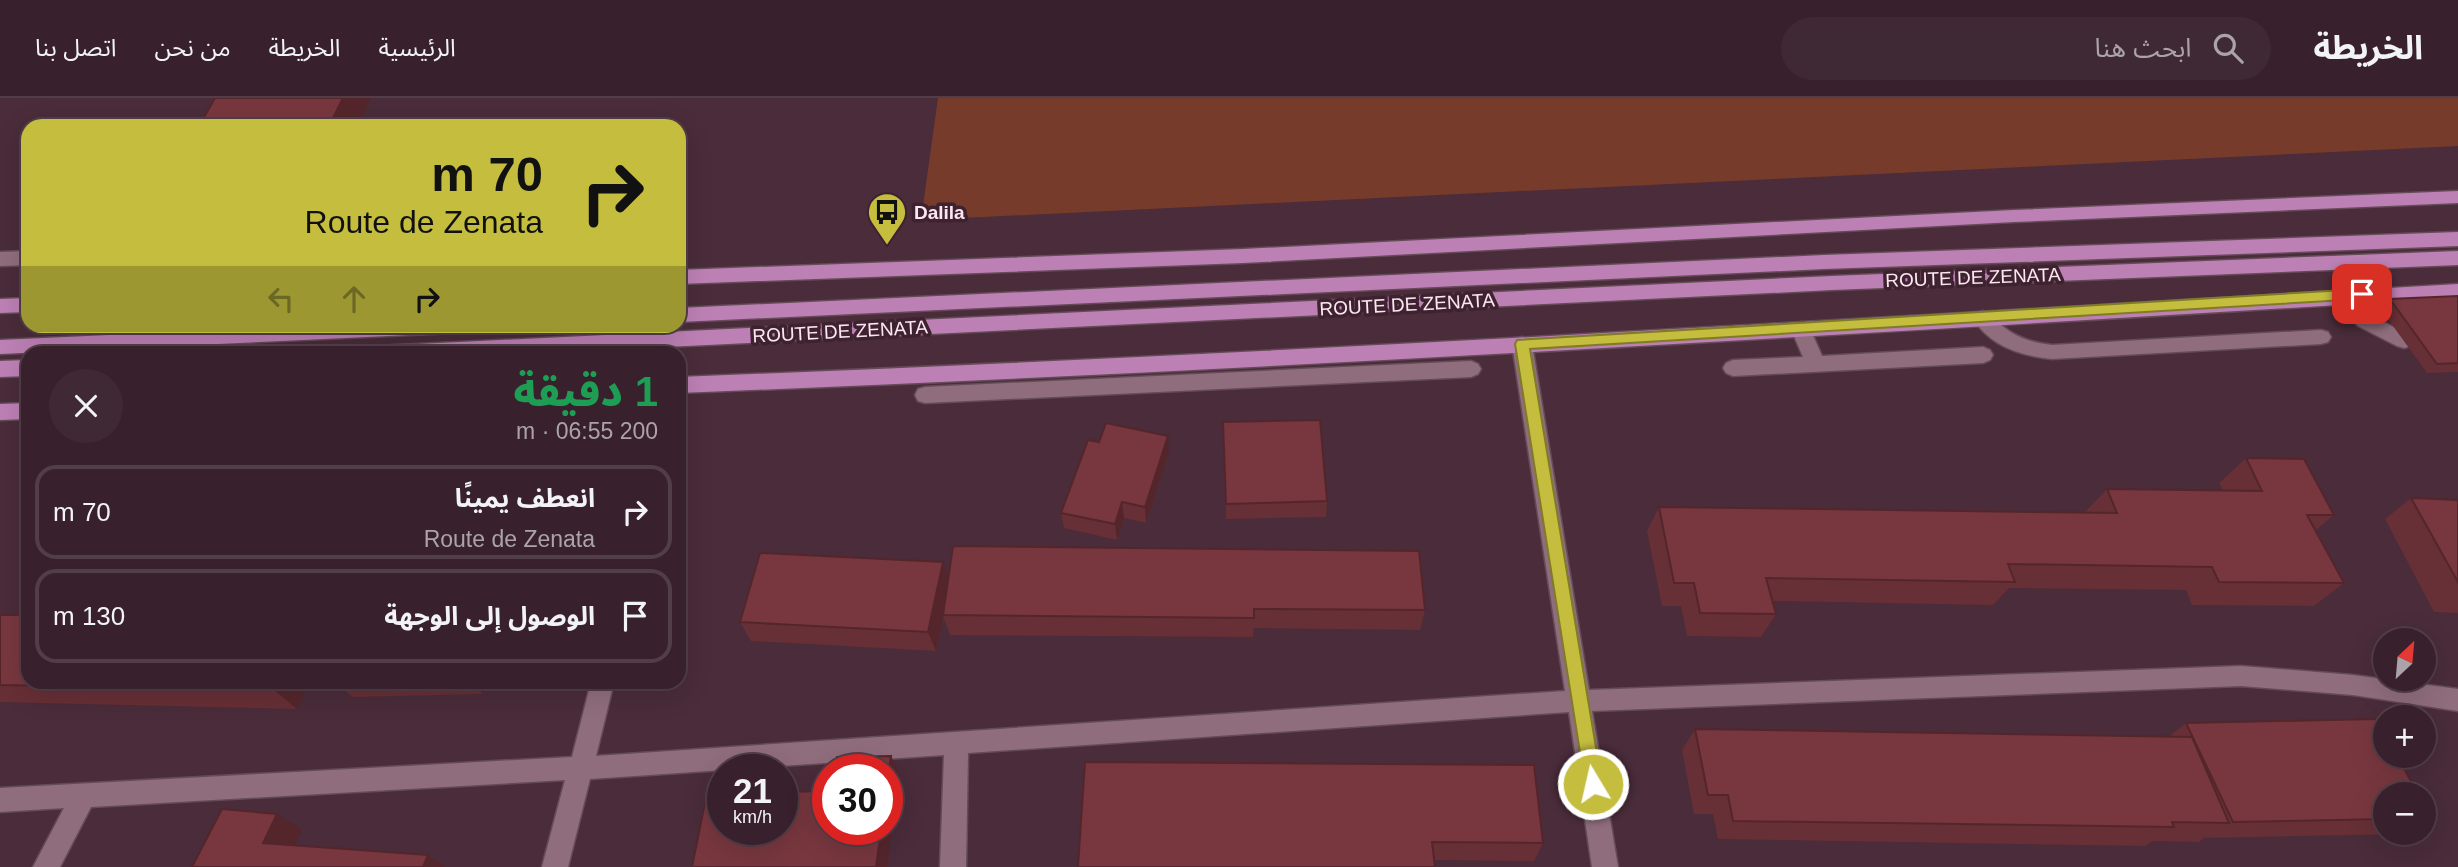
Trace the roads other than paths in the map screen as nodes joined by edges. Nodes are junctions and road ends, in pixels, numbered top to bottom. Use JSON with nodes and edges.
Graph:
{"nodes":[{"id":1,"x":2458,"y":197,"type":"edge"},
{"id":2,"x":2458,"y":239,"type":"edge"},
{"id":3,"x":21,"y":258,"type":"edge"},
{"id":4,"x":2458,"y":258,"type":"edge"},
{"id":5,"x":0,"y":259,"type":"edge"},
{"id":6,"x":686,"y":277,"type":"edge"},
{"id":7,"x":2458,"y":290,"type":"edge"},
{"id":8,"x":2340,"y":296,"type":"junction"},
{"id":9,"x":21,"y":305,"type":"edge"},
{"id":10,"x":0,"y":306,"type":"edge"},
{"id":11,"x":686,"y":315,"type":"edge"},
{"id":12,"x":1983,"y":318,"type":"junction"},
{"id":13,"x":1801,"y":329,"type":"junction"},
{"id":14,"x":302,"y":333,"type":"edge"},
{"id":15,"x":2321,"y":337,"type":"dead end"},
{"id":16,"x":2404,"y":341,"type":"dead end"},
{"id":17,"x":1522,"y":344,"type":"junction"},
{"id":18,"x":21,"y":346,"type":"edge"},
{"id":19,"x":22,"y":346,"type":"edge"},
{"id":20,"x":522,"y":346,"type":"edge"},
{"id":21,"x":0,"y":347,"type":"edge"},
{"id":22,"x":1408,"y":350,"type":"junction"},
{"id":23,"x":1983,"y":355,"type":"dead end"},
{"id":24,"x":1816,"y":363,"type":"junction"},
{"id":25,"x":21,"y":368,"type":"edge"},
{"id":26,"x":1733,"y":368,"type":"dead end"},
{"id":27,"x":0,"y":369,"type":"edge"},
{"id":28,"x":1471,"y":369,"type":"dead end"},
{"id":29,"x":1412,"y":372,"type":"junction"},
{"id":30,"x":686,"y":384,"type":"edge"},
{"id":31,"x":925,"y":396,"type":"dead end"},
{"id":32,"x":21,"y":411,"type":"edge"},
{"id":33,"x":0,"y":412,"type":"edge"},
{"id":34,"x":601,"y":689,"type":"edge"},
{"id":35,"x":2458,"y":700,"type":"edge"},
{"id":36,"x":1580,"y":701,"type":"junction"},
{"id":37,"x":956,"y":744,"type":"junction"},
{"id":38,"x":581,"y":768,"type":"junction"},
{"id":39,"x":84,"y":796,"type":"junction"},
{"id":40,"x":0,"y":800,"type":"edge"},
{"id":41,"x":46,"y":867,"type":"edge"},
{"id":42,"x":555,"y":867,"type":"edge"},
{"id":43,"x":953,"y":867,"type":"edge"},
{"id":44,"x":1605,"y":867,"type":"edge"}],
"edges":[{"from":1,"to":6,"type":"main road"},
{"from":2,"to":11,"type":"main road","name":"ROUTE DE ZENATA"},
{"from":3,"to":5,"type":"street"},
{"from":4,"to":20,"type":"main road","name":"ROUTE DE ZENATA"},
{"from":7,"to":8,"type":"main road","name":"ROUTE DE ZENATA"},
{"from":8,"to":12,"type":"main road","name":"ROUTE DE ZENATA"},
{"from":8,"to":16,"type":"street"},
{"from":9,"to":10,"type":"main road"},
{"from":12,"to":13,"type":"main road","name":"ROUTE DE ZENATA"},
{"from":12,"to":15,"type":"street"},
{"from":13,"to":17,"type":"main road","name":"ROUTE DE ZENATA"},
{"from":13,"to":24,"type":"street"},
{"from":14,"to":19,"type":"main road"},
{"from":17,"to":22,"type":"main road","name":"ROUTE DE ZENATA"},
{"from":17,"to":36,"type":"street"},
{"from":18,"to":21,"type":"main road"},
{"from":22,"to":29,"type":"street"},
{"from":22,"to":30,"type":"main road","name":"ROUTE DE ZENATA"},
{"from":23,"to":24,"type":"street"},
{"from":24,"to":26,"type":"street"},
{"from":25,"to":27,"type":"main road"},
{"from":28,"to":29,"type":"street"},
{"from":29,"to":31,"type":"street"},
{"from":32,"to":33,"type":"main road"},
{"from":34,"to":38,"type":"street"},
{"from":35,"to":36,"type":"street"},
{"from":36,"to":37,"type":"street"},
{"from":36,"to":44,"type":"street"},
{"from":37,"to":38,"type":"street"},
{"from":37,"to":43,"type":"street"},
{"from":38,"to":39,"type":"street"},
{"from":38,"to":42,"type":"street"},
{"from":39,"to":40,"type":"street"},
{"from":39,"to":41,"type":"street"}]}
